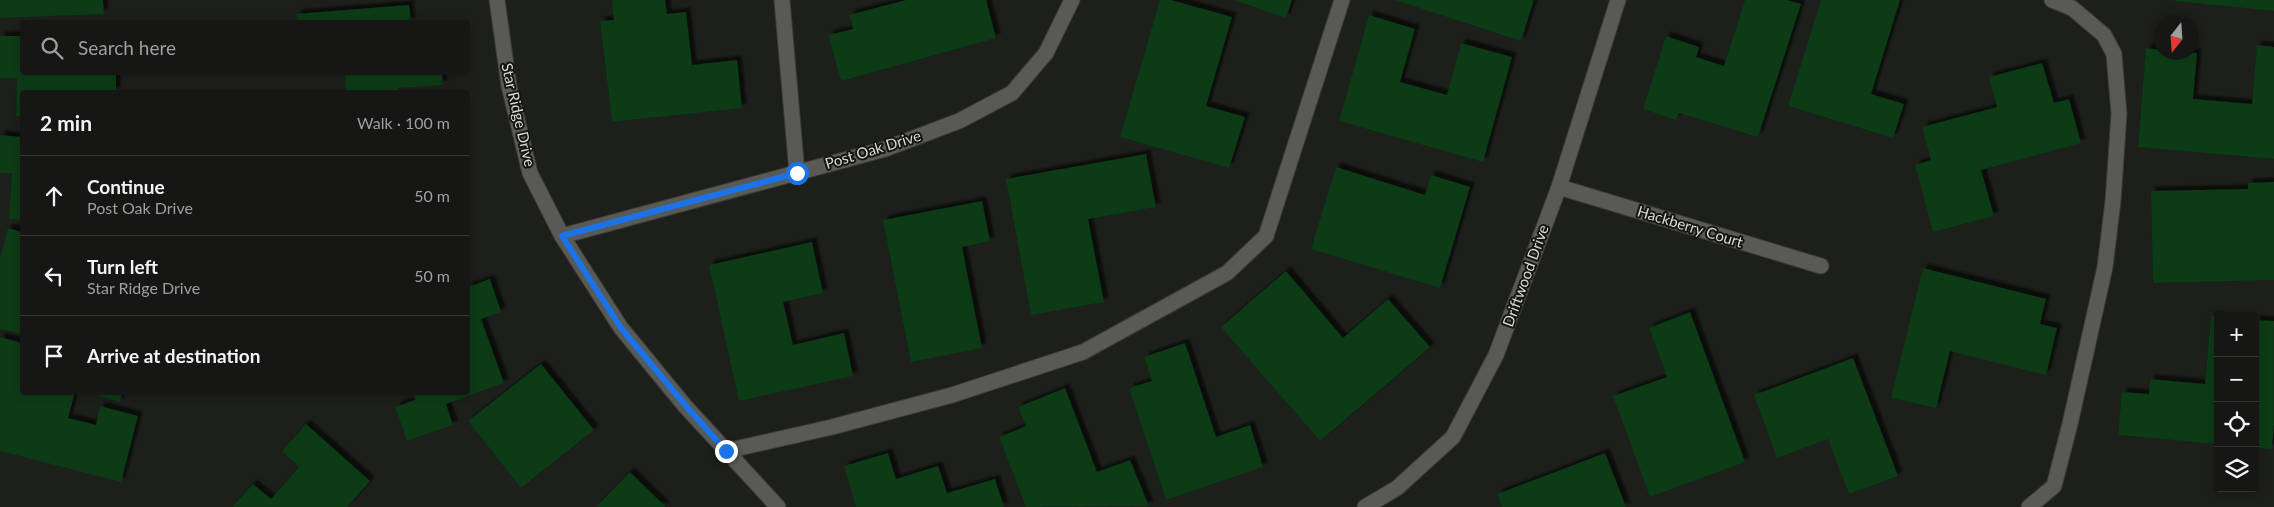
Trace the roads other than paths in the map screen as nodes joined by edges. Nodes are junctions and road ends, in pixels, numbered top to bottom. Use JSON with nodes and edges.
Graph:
{"nodes":[{"id":1,"x":497,"y":0,"type":"edge"},
{"id":2,"x":782,"y":0,"type":"edge"},
{"id":3,"x":1072,"y":0,"type":"edge"},
{"id":4,"x":1342,"y":0,"type":"edge"},
{"id":5,"x":1618,"y":0,"type":"edge"},
{"id":6,"x":2052,"y":0,"type":"edge"},
{"id":7,"x":797,"y":173,"type":"junction"},
{"id":8,"x":1559,"y":187,"type":"junction"},
{"id":9,"x":562,"y":236,"type":"junction"},
{"id":10,"x":1821,"y":266,"type":"dead end"},
{"id":11,"x":726,"y":451,"type":"junction"},
{"id":12,"x":778,"y":506,"type":"edge"},
{"id":13,"x":1365,"y":507,"type":"edge"},
{"id":14,"x":2029,"y":507,"type":"edge"}],
"edges":[{"from":1,"to":9,"type":"street","name":"Star Ridge Drive"},
{"from":2,"to":7,"type":"street"},
{"from":3,"to":7,"type":"street","name":"Post Oak Drive"},
{"from":4,"to":11,"type":"street"},
{"from":5,"to":8,"type":"street","name":"Driftwood Drive"},
{"from":6,"to":14,"type":"street"},
{"from":7,"to":9,"type":"street","name":"Post Oak Drive"},
{"from":8,"to":10,"type":"street","name":"Hackberry Court"},
{"from":8,"to":13,"type":"street","name":"Driftwood Drive"},
{"from":9,"to":11,"type":"street","name":"Star Ridge Drive"},
{"from":11,"to":12,"type":"street","name":"Star Ridge Drive"}]}
